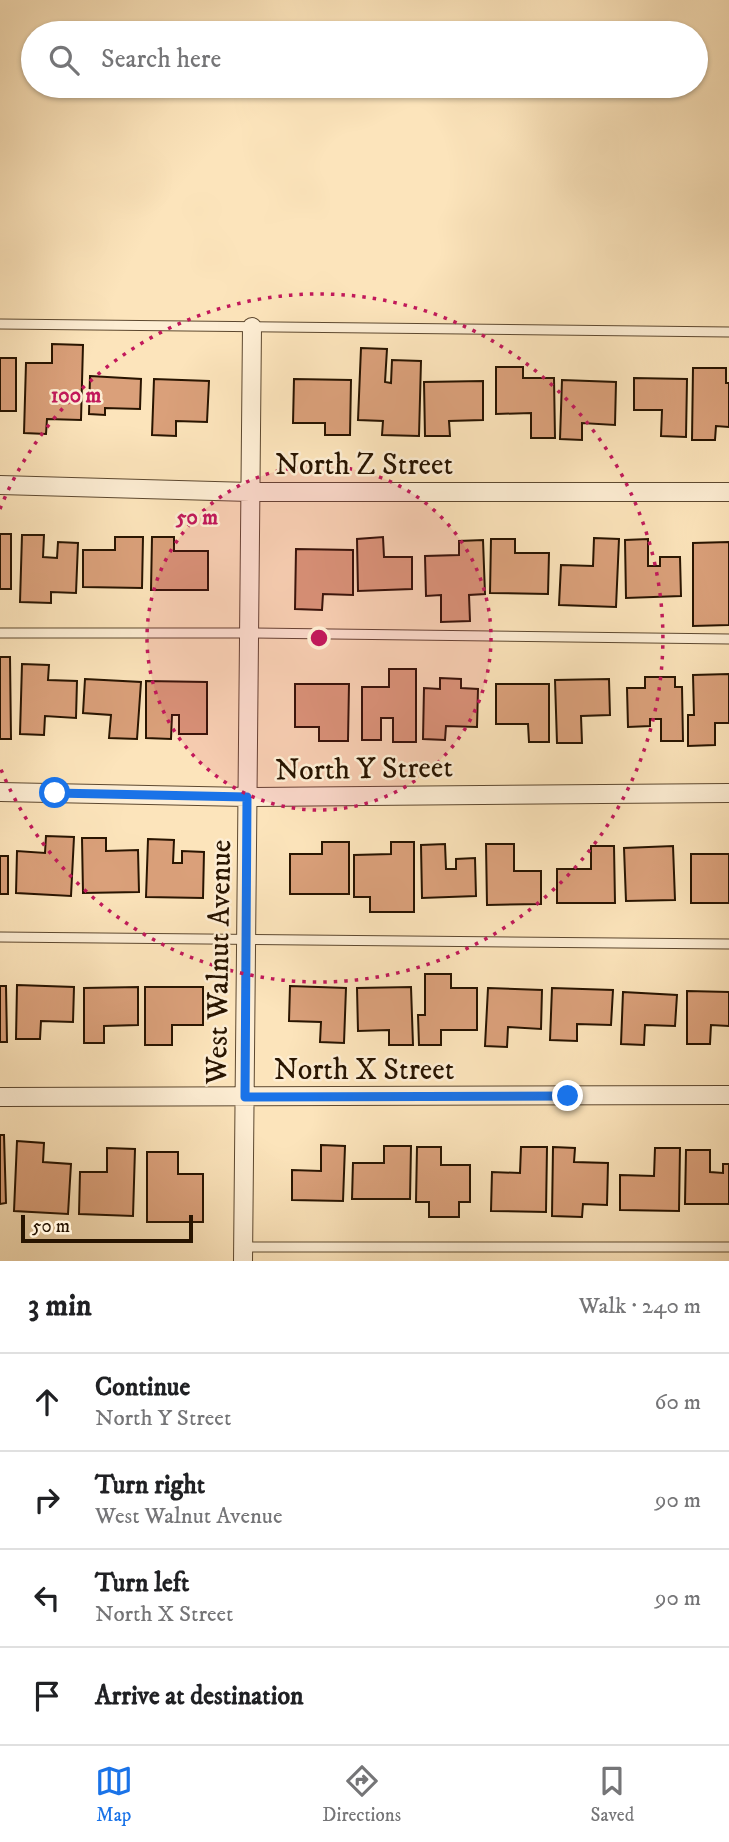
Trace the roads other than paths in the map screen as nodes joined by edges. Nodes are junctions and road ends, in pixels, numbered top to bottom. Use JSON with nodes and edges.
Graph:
{"nodes":[{"id":1,"x":0,"y":324,"type":"edge"},
{"id":2,"x":251,"y":327,"type":"junction"},
{"id":3,"x":729,"y":332,"type":"edge"},
{"id":4,"x":0,"y":485,"type":"edge"},
{"id":5,"x":250,"y":492,"type":"junction"},
{"id":6,"x":729,"y":492,"type":"edge"},
{"id":7,"x":0,"y":633,"type":"edge"},
{"id":8,"x":249,"y":633,"type":"junction"},
{"id":9,"x":729,"y":639,"type":"edge"},
{"id":10,"x":0,"y":792,"type":"edge"},
{"id":11,"x":729,"y":793,"type":"edge"},
{"id":12,"x":247,"y":797,"type":"junction"},
{"id":13,"x":0,"y":937,"type":"edge"},
{"id":14,"x":246,"y":939,"type":"junction"},
{"id":15,"x":729,"y":944,"type":"edge"},
{"id":16,"x":729,"y":1096,"type":"edge"},
{"id":17,"x":0,"y":1097,"type":"edge"},
{"id":18,"x":245,"y":1097,"type":"junction"},
{"id":19,"x":729,"y":1247,"type":"edge"},
{"id":20,"x":243,"y":1254,"type":"edge"}],
"edges":[{"from":1,"to":2,"type":"lane"},
{"from":2,"to":3,"type":"lane"},
{"from":2,"to":5,"type":"street","name":"West Walnut Avenue"},
{"from":4,"to":5,"type":"street","name":"North Z Street"},
{"from":5,"to":6,"type":"street","name":"North Z Street"},
{"from":5,"to":8,"type":"street","name":"West Walnut Avenue"},
{"from":7,"to":8,"type":"lane"},
{"from":8,"to":9,"type":"lane"},
{"from":8,"to":12,"type":"street","name":"West Walnut Avenue"},
{"from":10,"to":12,"type":"street","name":"North Y Street"},
{"from":11,"to":12,"type":"street","name":"North Y Street"},
{"from":12,"to":14,"type":"street","name":"West Walnut Avenue"},
{"from":13,"to":14,"type":"lane"},
{"from":14,"to":15,"type":"lane"},
{"from":14,"to":18,"type":"street","name":"West Walnut Avenue"},
{"from":16,"to":18,"type":"street","name":"North X Street"},
{"from":17,"to":18,"type":"street","name":"North X Street"},
{"from":18,"to":20,"type":"street","name":"West Walnut Avenue"},
{"from":19,"to":20,"type":"lane"}]}
